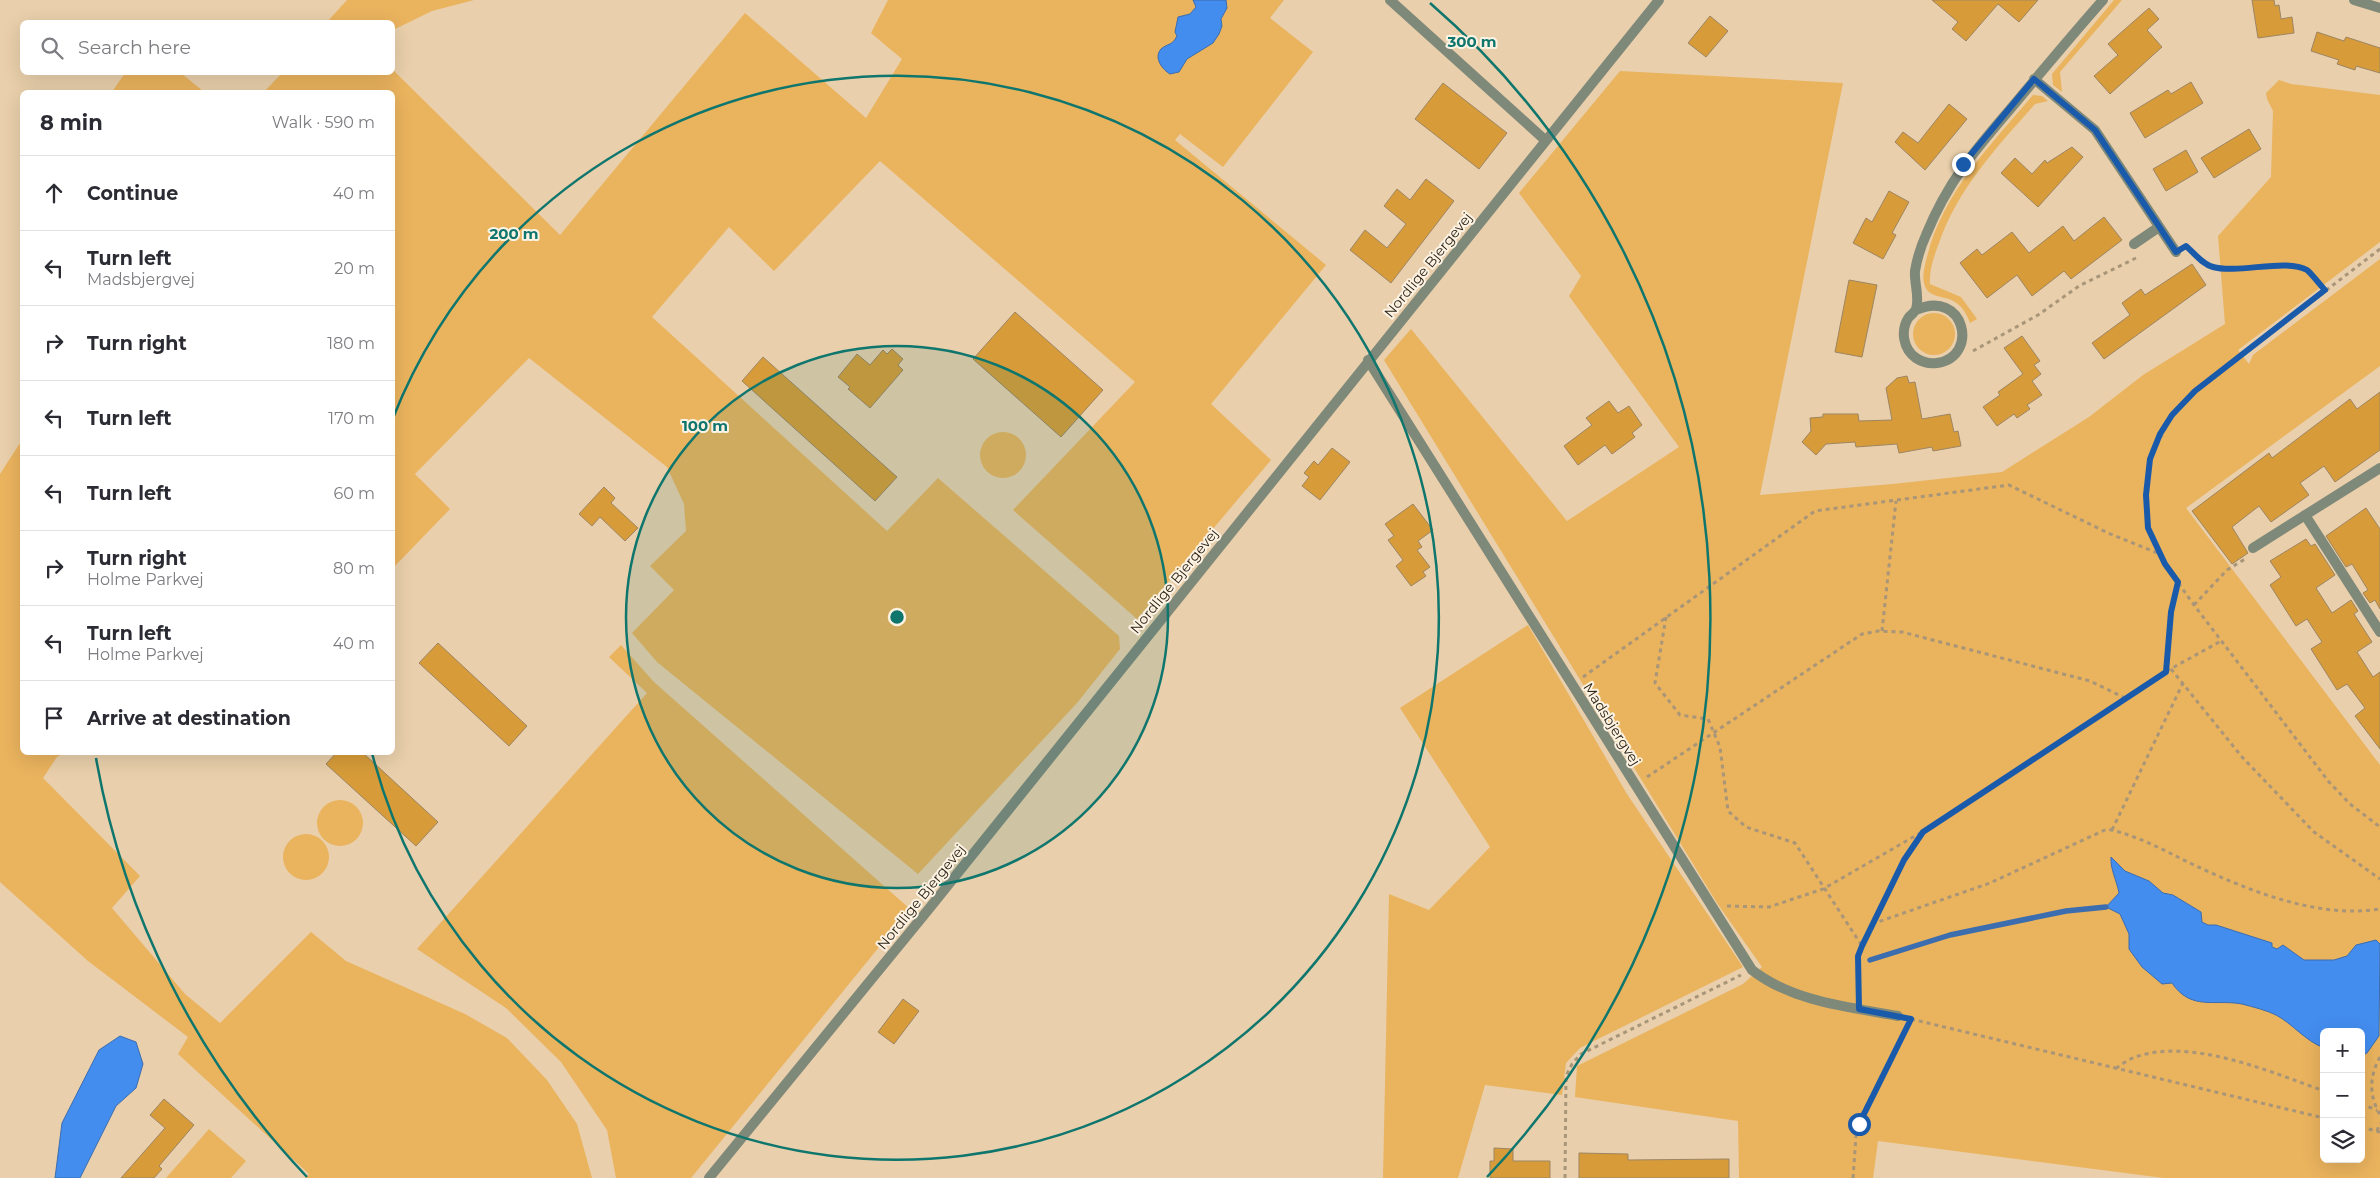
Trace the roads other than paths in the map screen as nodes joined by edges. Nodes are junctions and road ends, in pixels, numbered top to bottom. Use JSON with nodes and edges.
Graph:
{"nodes":[{"id":1,"x":1390,"y":0,"type":"edge"},
{"id":2,"x":1659,"y":0,"type":"edge"},
{"id":3,"x":2103,"y":0,"type":"edge"},
{"id":4,"x":2354,"y":0,"type":"edge"},
{"id":5,"x":2380,"y":8,"type":"edge"},
{"id":6,"x":2034,"y":79,"type":"junction"},
{"id":7,"x":1545,"y":140,"type":"junction"},
{"id":8,"x":2159,"y":227,"type":"junction"},
{"id":9,"x":2134,"y":244,"type":"road end"},
{"id":10,"x":2176,"y":252,"type":"road end"},
{"id":11,"x":1916,"y":310,"type":"junction"},
{"id":12,"x":1368,"y":360,"type":"junction"},
{"id":13,"x":2380,"y":468,"type":"edge"},
{"id":14,"x":2305,"y":516,"type":"junction"},
{"id":15,"x":2253,"y":548,"type":"road end"},
{"id":16,"x":2380,"y":632,"type":"edge"},
{"id":17,"x":1898,"y":1016,"type":"road end"},
{"id":18,"x":709,"y":1178,"type":"edge"}],
"edges":[{"from":1,"to":7,"type":"street"},
{"from":2,"to":7,"type":"street","name":"Nordlige Bjergevej"},
{"from":3,"to":6,"type":"street"},
{"from":4,"to":5,"type":"street"},
{"from":6,"to":8,"type":"street"},
{"from":6,"to":11,"type":"street"},
{"from":7,"to":12,"type":"street","name":"Nordlige Bjergevej"},
{"from":8,"to":9,"type":"street"},
{"from":8,"to":10,"type":"street"},
{"from":11,"to":11,"type":"street"},
{"from":12,"to":17,"type":"street","name":"Madsbjergvej"},
{"from":12,"to":18,"type":"street","name":"Nordlige Bjergevej"},
{"from":13,"to":14,"type":"street"},
{"from":14,"to":15,"type":"street"},
{"from":14,"to":16,"type":"street"}]}
